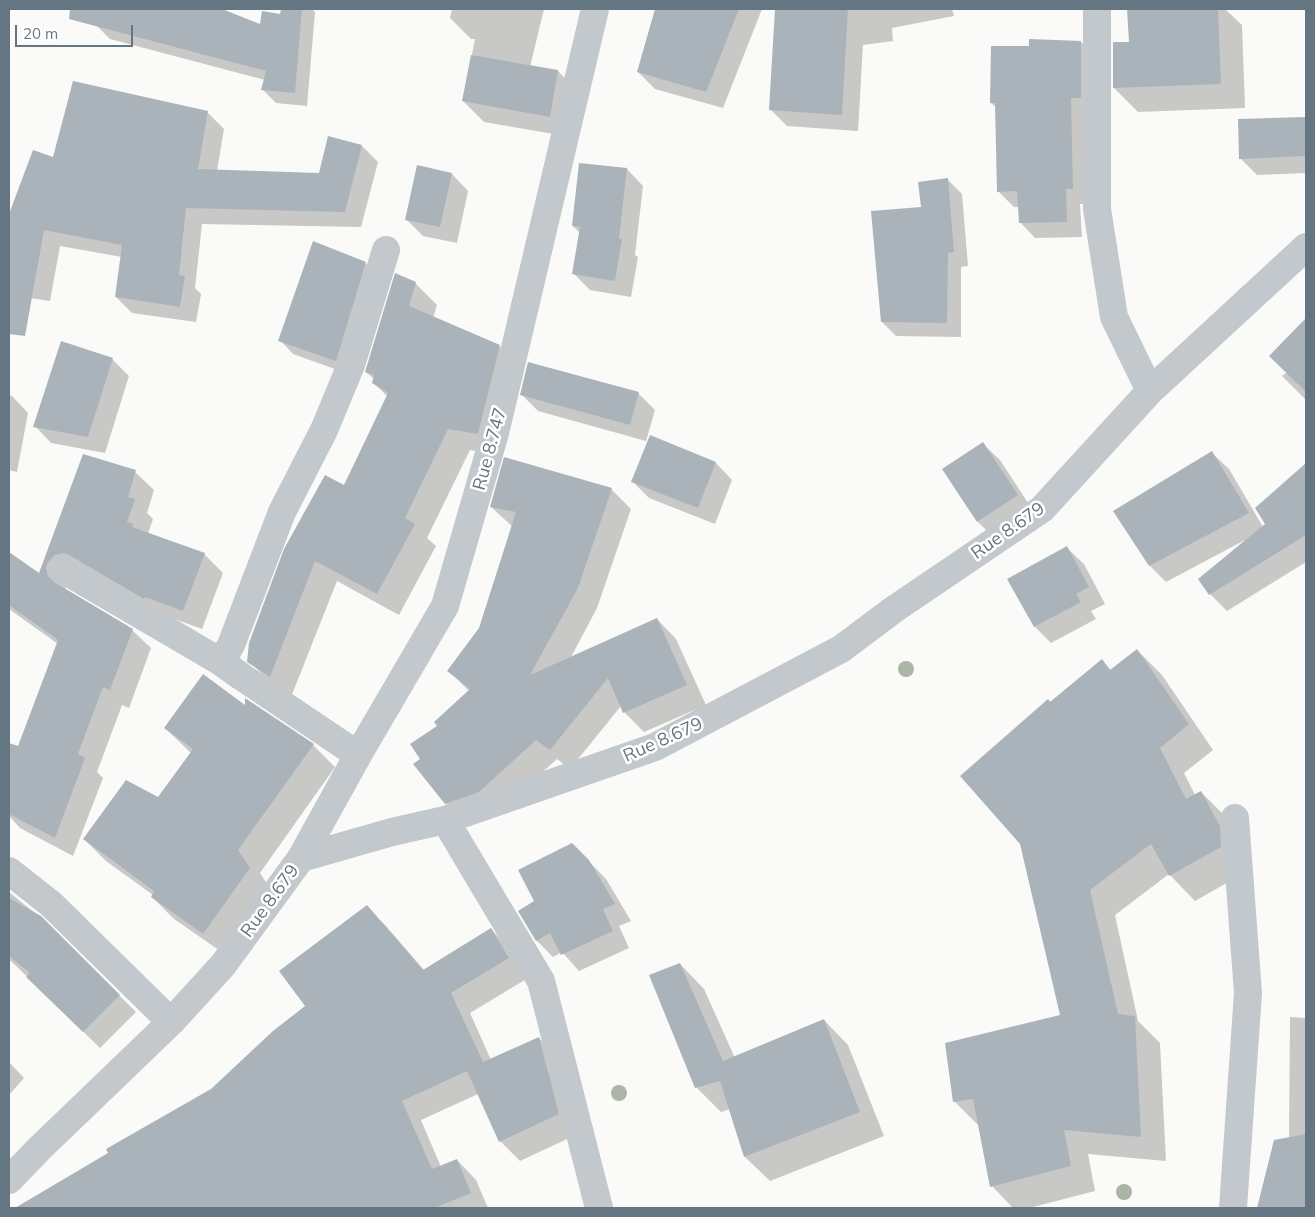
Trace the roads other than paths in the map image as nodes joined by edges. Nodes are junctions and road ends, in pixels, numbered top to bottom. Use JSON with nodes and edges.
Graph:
{"nodes":[{"id":1,"x":595,"y":9,"type":"edge"},
{"id":2,"x":1097,"y":9,"type":"edge"},
{"id":3,"x":1306,"y":247,"type":"edge"},
{"id":4,"x":386,"y":250,"type":"dead end"},
{"id":5,"x":1150,"y":391,"type":"junction"},
{"id":6,"x":62,"y":569,"type":"dead end"},
{"id":7,"x":222,"y":662,"type":"junction"},
{"id":8,"x":358,"y":755,"type":"junction"},
{"id":9,"x":1235,"y":818,"type":"dead end"},
{"id":10,"x":445,"y":820,"type":"junction"},
{"id":11,"x":301,"y":858,"type":"junction"},
{"id":12,"x":9,"y":871,"type":"edge"},
{"id":13,"x":171,"y":1022,"type":"junction"},
{"id":14,"x":9,"y":1180,"type":"edge"},
{"id":15,"x":599,"y":1208,"type":"edge"},
{"id":16,"x":1233,"y":1208,"type":"edge"}],
"edges":[{"from":1,"to":8,"type":"street","name":"Rue 8.747"},
{"from":2,"to":5,"type":"street"},
{"from":3,"to":5,"type":"street","name":"Rue 8.679"},
{"from":4,"to":7,"type":"street"},
{"from":5,"to":10,"type":"street","name":"Rue 8.679"},
{"from":6,"to":7,"type":"street"},
{"from":7,"to":8,"type":"street"},
{"from":8,"to":11,"type":"street","name":"Rue 8.747"},
{"from":9,"to":16,"type":"street"},
{"from":10,"to":11,"type":"street","name":"Rue 8.679"},
{"from":10,"to":15,"type":"street"},
{"from":11,"to":13,"type":"street","name":"Rue 8.679"},
{"from":12,"to":13,"type":"street"},
{"from":13,"to":14,"type":"street","name":"Rue 8.679"}]}
